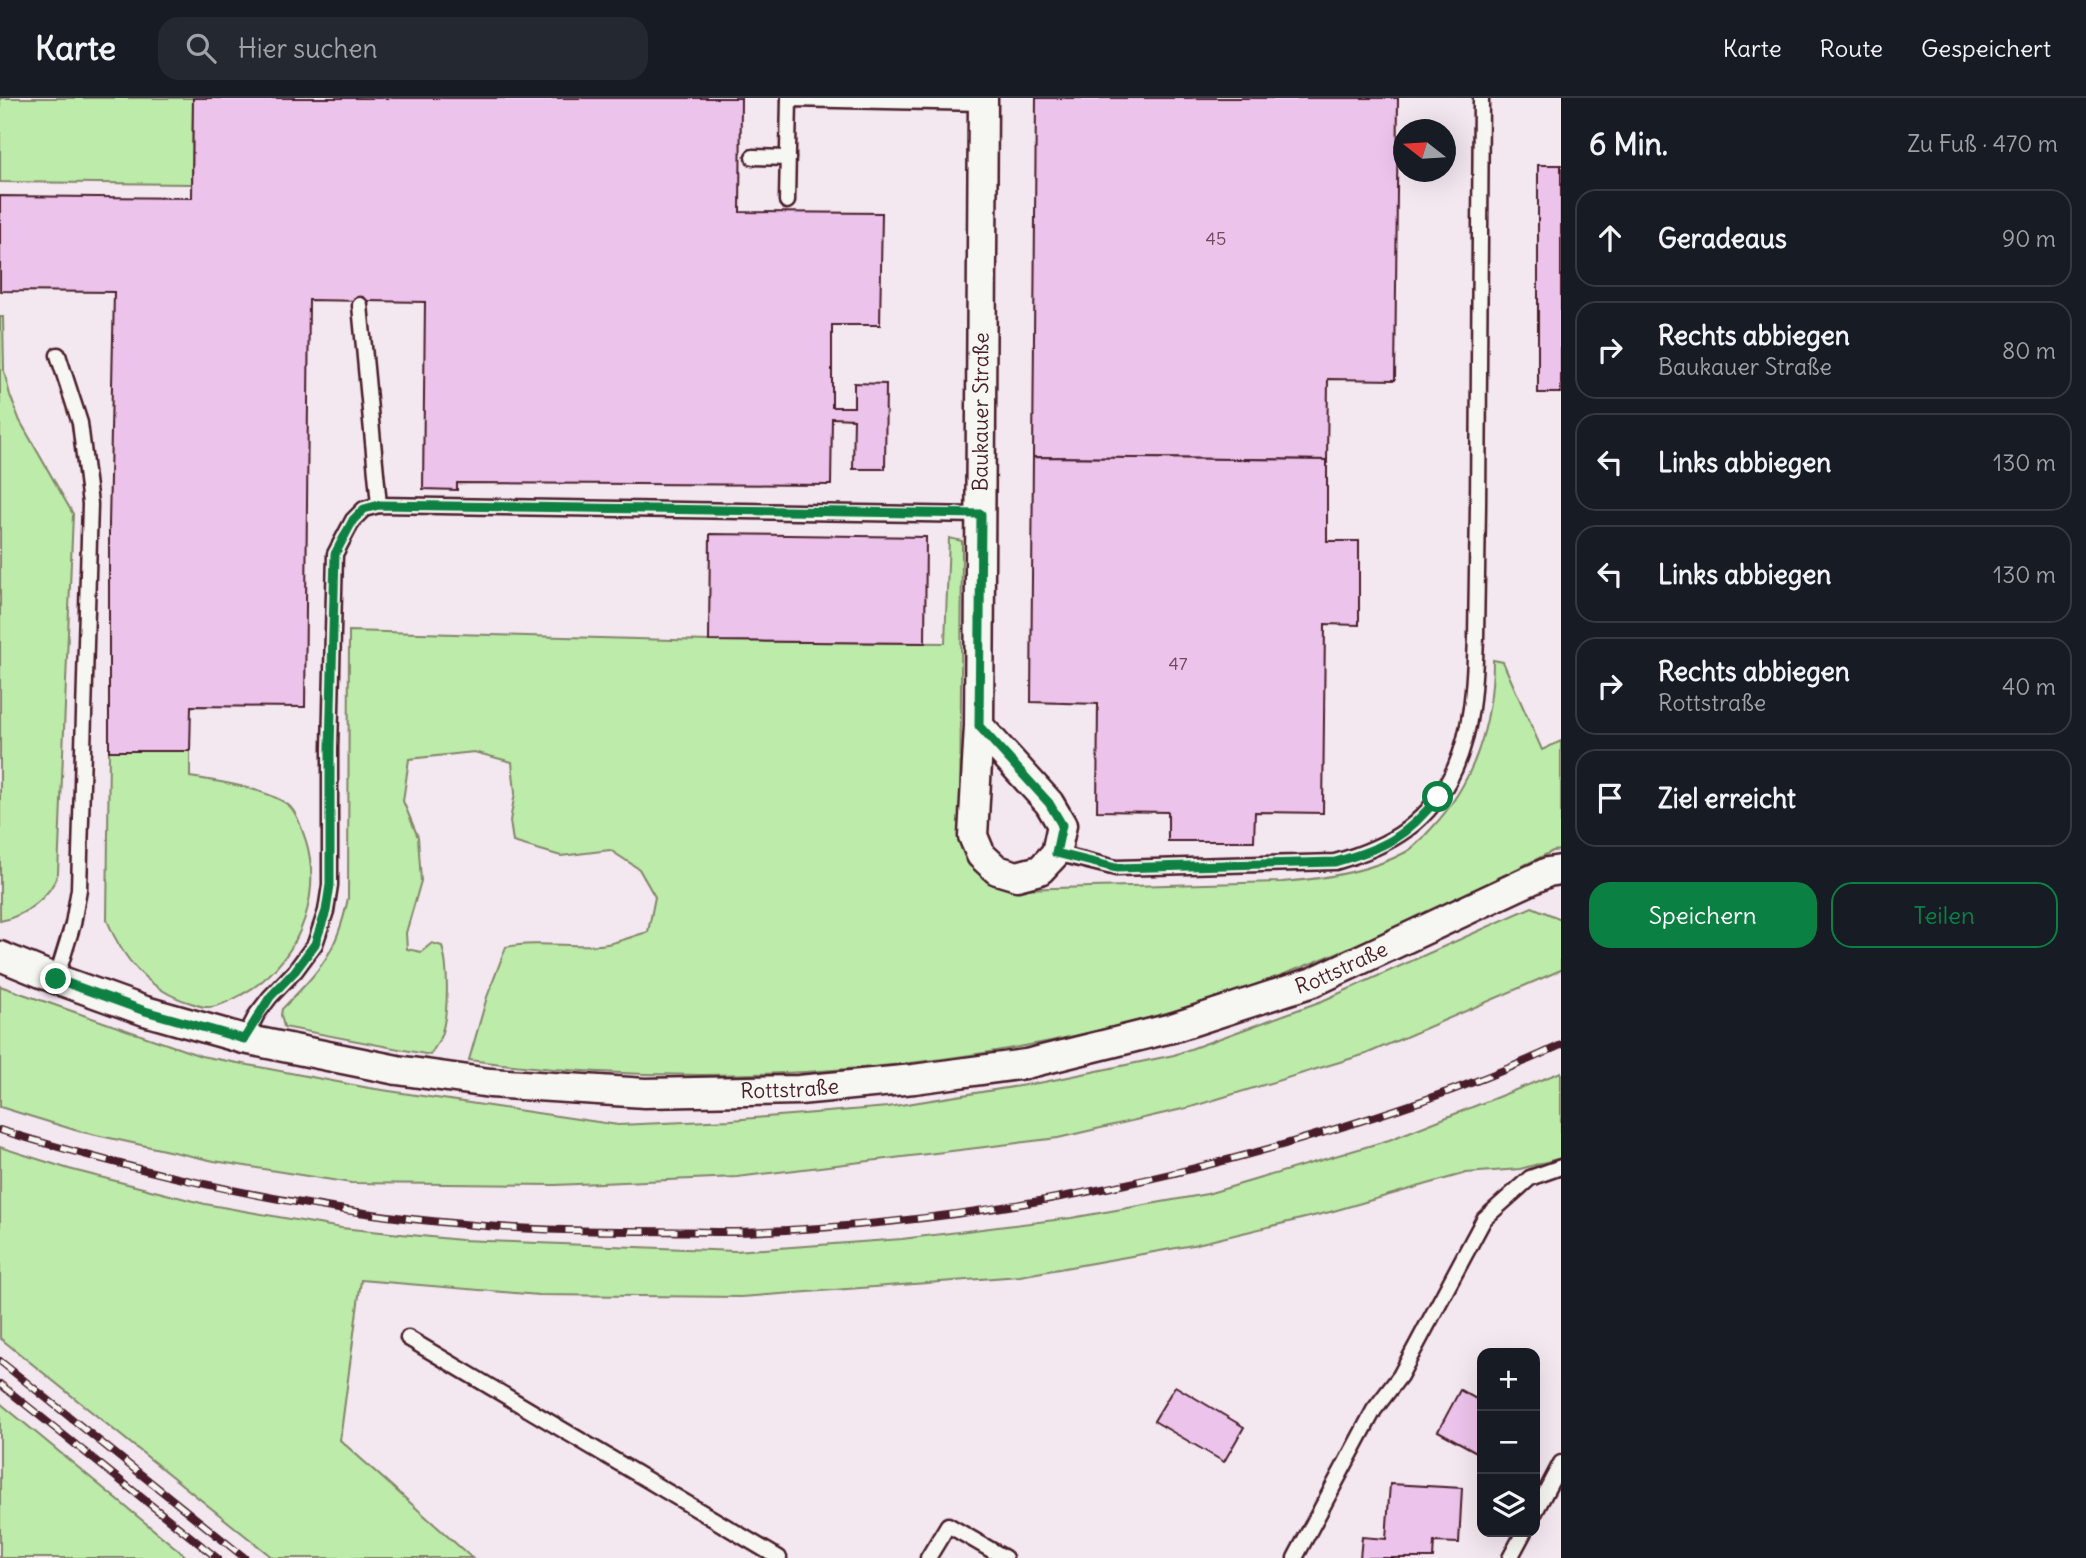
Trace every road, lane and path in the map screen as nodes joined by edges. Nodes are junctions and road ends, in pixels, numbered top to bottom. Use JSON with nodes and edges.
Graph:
{"nodes":[{"id":1,"x":1481,"y":98,"type":"edge"},
{"id":2,"x":789,"y":99,"type":"edge"},
{"id":3,"x":983,"y":100,"type":"edge"},
{"id":4,"x":753,"y":157,"type":"dead end"},
{"id":5,"x":788,"y":158,"type":"junction"},
{"id":6,"x":786,"y":201,"type":"dead end"},
{"id":7,"x":360,"y":305,"type":"dead end"},
{"id":8,"x":58,"y":355,"type":"dead end"},
{"id":9,"x":379,"y":505,"type":"junction"},
{"id":10,"x":981,"y":514,"type":"junction"},
{"id":11,"x":979,"y":726,"type":"junction"},
{"id":12,"x":1056,"y":853,"type":"junction"},
{"id":13,"x":1561,"y":870,"type":"edge"},
{"id":14,"x":0,"y":956,"type":"edge"},
{"id":15,"x":56,"y":979,"type":"junction"},
{"id":16,"x":244,"y":1039,"type":"junction"},
{"id":17,"x":1561,"y":1167,"type":"edge"},
{"id":18,"x":408,"y":1338,"type":"dead end"},
{"id":19,"x":1561,"y":1463,"type":"edge"},
{"id":20,"x":1540,"y":1503,"type":"edge"},
{"id":21,"x":1521,"y":1537,"type":"edge"},
{"id":22,"x":779,"y":1558,"type":"edge"},
{"id":23,"x":928,"y":1558,"type":"edge"},
{"id":24,"x":1005,"y":1558,"type":"edge"},
{"id":25,"x":1295,"y":1558,"type":"edge"},
{"id":26,"x":1510,"y":1558,"type":"edge"}],
"edges":[{"from":1,"to":12,"type":"lane"},
{"from":2,"to":3,"type":"lane"},
{"from":2,"to":5,"type":"lane"},
{"from":3,"to":10,"type":"street","name":"Baukauer Straße"},
{"from":4,"to":5,"type":"lane"},
{"from":5,"to":6,"type":"lane"},
{"from":7,"to":9,"type":"lane"},
{"from":8,"to":15,"type":"lane"},
{"from":9,"to":10,"type":"lane"},
{"from":9,"to":16,"type":"lane"},
{"from":10,"to":11,"type":"street","name":"Baukauer Straße"},
{"from":11,"to":12,"type":"street"},
{"from":11,"to":12,"type":"street","name":"Baukauer Straße"},
{"from":13,"to":16,"type":"street","name":"Rottstraße"},
{"from":14,"to":15,"type":"street","name":"Rottstraße"},
{"from":15,"to":16,"type":"street","name":"Rottstraße"},
{"from":17,"to":25,"type":"lane"},
{"from":18,"to":22,"type":"lane"},
{"from":19,"to":20,"type":"lane"},
{"from":21,"to":26,"type":"lane"},
{"from":23,"to":24,"type":"lane"}]}
